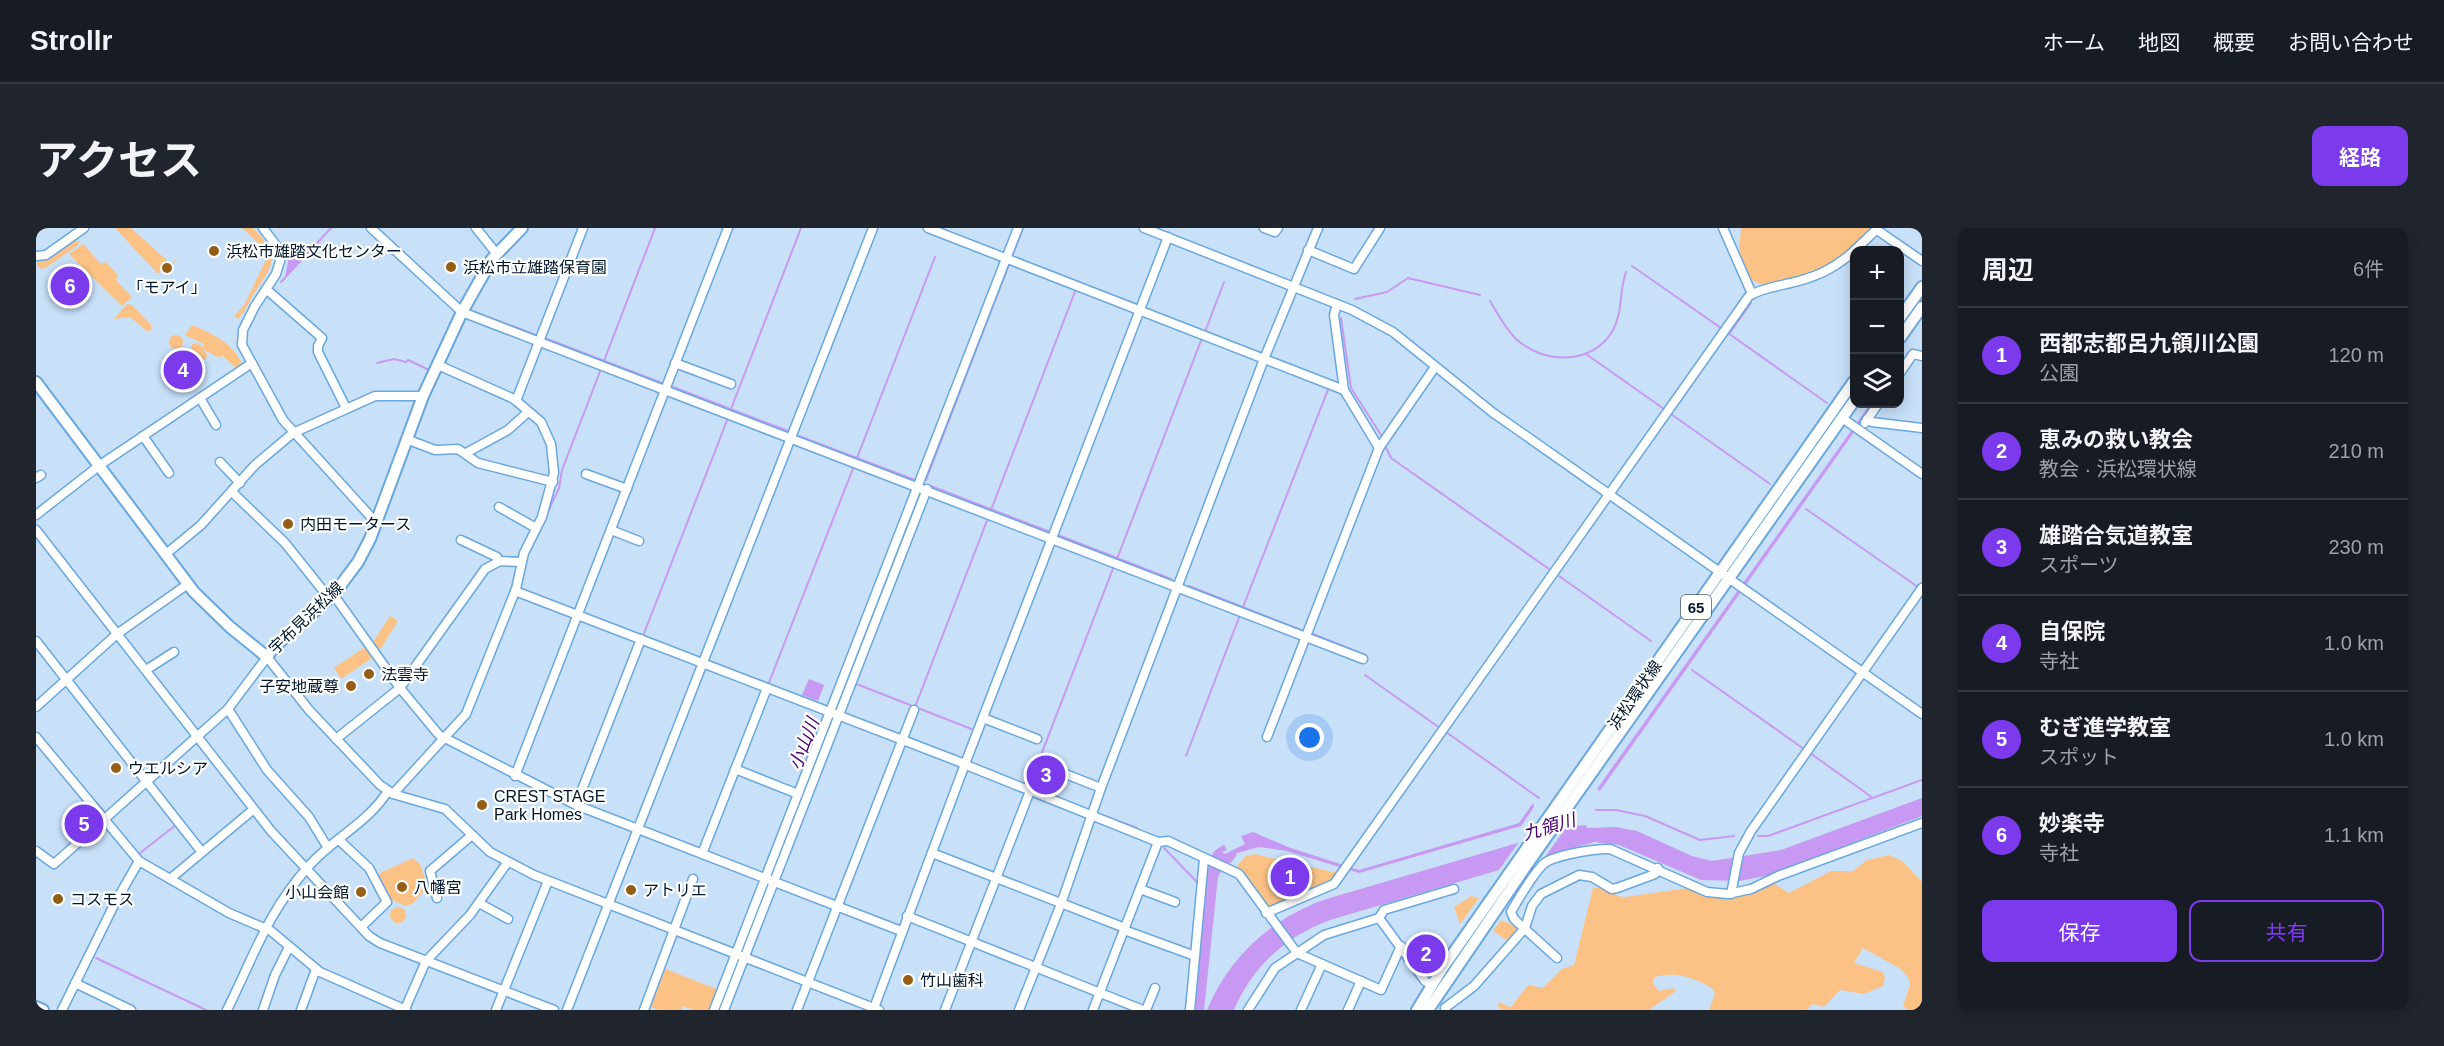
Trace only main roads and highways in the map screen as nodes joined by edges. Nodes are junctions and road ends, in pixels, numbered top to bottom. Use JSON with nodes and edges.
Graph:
{"nodes":[{"id":1,"x":522,"y":228,"type":"edge"},
{"id":2,"x":1922,"y":287,"type":"edge"},
{"id":3,"x":1922,"y":307,"type":"edge"},
{"id":4,"x":1904,"y":311,"type":"edge"},
{"id":5,"x":1904,"y":331,"type":"edge"},
{"id":6,"x":36,"y":382,"type":"edge"},
{"id":7,"x":1850,"y":387,"type":"edge"},
{"id":8,"x":1854,"y":408,"type":"edge"},
{"id":9,"x":36,"y":1007,"type":"edge"},
{"id":10,"x":43,"y":1010,"type":"edge"},
{"id":11,"x":1417,"y":1010,"type":"edge"},
{"id":12,"x":1428,"y":1010,"type":"edge"}],
"edges":[{"from":1,"to":6,"type":"main road","name":"宇布見浜松線"},
{"from":2,"to":4,"type":"main road"},
{"from":3,"to":5,"type":"main road"},
{"from":7,"to":11,"type":"main road","name":"浜松環状線","number":"65"},
{"from":8,"to":12,"type":"main road","name":"浜松環状線","number":"65"},
{"from":9,"to":10,"type":"main road"}]}
